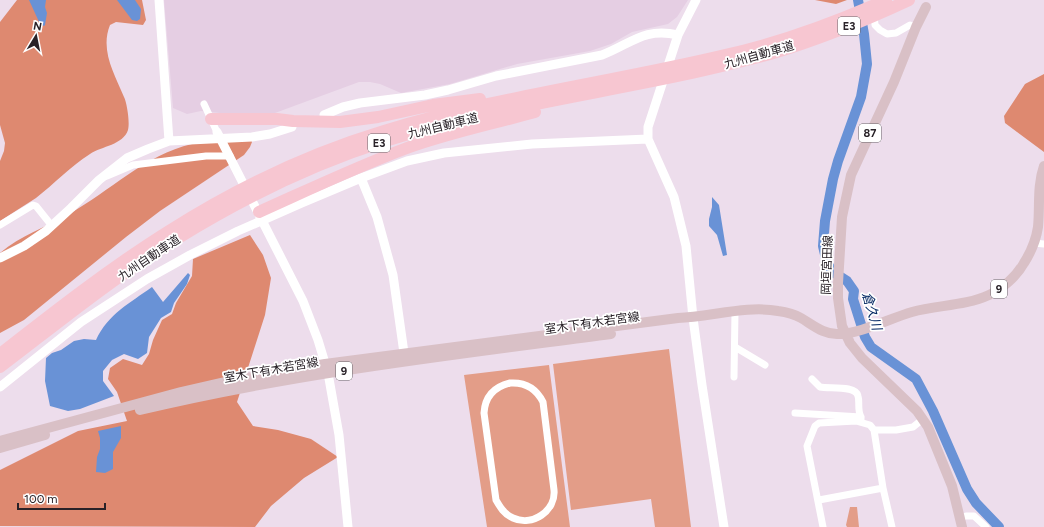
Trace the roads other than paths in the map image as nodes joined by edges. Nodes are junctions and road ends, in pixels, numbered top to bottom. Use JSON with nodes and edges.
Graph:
{"nodes":[{"id":1,"x":159,"y":0,"type":"edge"},
{"id":2,"x":696,"y":0,"type":"edge"},
{"id":3,"x":872,"y":0,"type":"edge"},
{"id":4,"x":909,"y":0,"type":"edge"},
{"id":5,"x":886,"y":3,"type":"edge"},
{"id":6,"x":926,"y":7,"type":"dead end"},
{"id":7,"x":916,"y":27,"type":"junction"},
{"id":8,"x":678,"y":35,"type":"junction"},
{"id":9,"x":809,"y":36,"type":"junction"},
{"id":10,"x":626,"y":76,"type":"junction"},
{"id":11,"x":650,"y":82,"type":"junction"},
{"id":12,"x":204,"y":104,"type":"dead end"},
{"id":13,"x":324,"y":115,"type":"dead end"},
{"id":14,"x":211,"y":119,"type":"junction"},
{"id":15,"x":292,"y":127,"type":"dead end"},
{"id":16,"x":217,"y":132,"type":"joint"},
{"id":17,"x":648,"y":139,"type":"junction"},
{"id":18,"x":169,"y":141,"type":"junction"},
{"id":19,"x":230,"y":156,"type":"junction"},
{"id":20,"x":1044,"y":166,"type":"edge"},
{"id":21,"x":361,"y":178,"type":"junction"},
{"id":22,"x":99,"y":180,"type":"junction"},
{"id":23,"x":263,"y":211,"type":"junction"},
{"id":24,"x":0,"y":225,"type":"edge"},
{"id":25,"x":52,"y":226,"type":"junction"},
{"id":26,"x":1039,"y":243,"type":"edge"},
{"id":27,"x":0,"y":257,"type":"edge"},
{"id":28,"x":735,"y":312,"type":"junction"},
{"id":29,"x":693,"y":318,"type":"junction"},
{"id":30,"x":846,"y":334,"type":"junction"},
{"id":31,"x":735,"y":347,"type":"junction"},
{"id":32,"x":0,"y":354,"type":"edge"},
{"id":33,"x":404,"y":357,"type":"junction"},
{"id":34,"x":765,"y":365,"type":"dead end"},
{"id":35,"x":0,"y":367,"type":"edge"},
{"id":36,"x":326,"y":368,"type":"junction"},
{"id":37,"x":734,"y":377,"type":"dead end"},
{"id":38,"x":812,"y":379,"type":"dead end"},
{"id":39,"x":510,"y":383,"type":"joint"},
{"id":40,"x":0,"y":387,"type":"edge"},
{"id":41,"x":796,"y":413,"type":"dead end"},
{"id":42,"x":923,"y":419,"type":"junction"},
{"id":43,"x":861,"y":420,"type":"junction"},
{"id":44,"x":874,"y":430,"type":"junction"},
{"id":45,"x":0,"y":440,"type":"edge"},
{"id":46,"x":0,"y":448,"type":"edge"},
{"id":47,"x":883,"y":488,"type":"junction"},
{"id":48,"x":818,"y":500,"type":"junction"},
{"id":49,"x":961,"y":522,"type":"edge"},
{"id":50,"x":348,"y":527,"type":"edge"},
{"id":51,"x":724,"y":527,"type":"edge"},
{"id":52,"x":823,"y":527,"type":"edge"},
{"id":53,"x":892,"y":527,"type":"edge"},
{"id":54,"x":986,"y":527,"type":"edge"}],
"edges":[{"from":1,"to":18,"type":"street"},
{"from":2,"to":8,"type":"street"},
{"from":3,"to":7,"type":"street"},
{"from":4,"to":5,"type":"highway","name":"九州自動車道","number":"E3"},
{"from":5,"to":9,"type":"highway","name":"九州自動車道","number":"E3"},
{"from":6,"to":7,"type":"main road","name":"岡垣宮田線","number":"87"},
{"from":7,"to":30,"type":"main road","name":"岡垣宮田線","number":"87"},
{"from":8,"to":13,"type":"street"},
{"from":8,"to":17,"type":"street"},
{"from":9,"to":10,"type":"highway","name":"九州自動車道","number":"E3"},
{"from":9,"to":11,"type":"highway","name":"九州自動車道","number":"E3"},
{"from":10,"to":14,"type":"highway"},
{"from":10,"to":32,"type":"highway","name":"九州自動車道","number":"E3"},
{"from":11,"to":23,"type":"highway"},
{"from":11,"to":35,"type":"highway","name":"九州自動車道","number":"E3"},
{"from":12,"to":14,"type":"street"},
{"from":14,"to":16,"type":"street"},
{"from":15,"to":18,"type":"street"},
{"from":16,"to":19,"type":"street"},
{"from":17,"to":21,"type":"street"},
{"from":17,"to":29,"type":"street"},
{"from":18,"to":22,"type":"street"},
{"from":19,"to":22,"type":"street"},
{"from":19,"to":23,"type":"street"},
{"from":20,"to":26,"type":"main road","name":"室木下有木若宮線","number":"9"},
{"from":21,"to":33,"type":"street"},
{"from":21,"to":40,"type":"street"},
{"from":22,"to":25,"type":"street"},
{"from":23,"to":36,"type":"street"},
{"from":24,"to":25,"type":"street"},
{"from":25,"to":27,"type":"street"},
{"from":26,"to":30,"type":"main road","name":"室木下有木若宮線","number":"9"},
{"from":28,"to":29,"type":"main road","name":"室木下有木若宮線","number":"9"},
{"from":28,"to":30,"type":"main road","name":"室木下有木若宮線","number":"9"},
{"from":28,"to":31,"type":"street"},
{"from":29,"to":33,"type":"main road","name":"室木下有木若宮線","number":"9"},
{"from":29,"to":51,"type":"street"},
{"from":30,"to":42,"type":"main road","name":"岡垣宮田線","number":"87"},
{"from":31,"to":34,"type":"street"},
{"from":31,"to":37,"type":"street"},
{"from":33,"to":36,"type":"main road","name":"室木下有木若宮線","number":"9"},
{"from":36,"to":45,"type":"main road","name":"室木下有木若宮線","number":"9"},
{"from":36,"to":46,"type":"main road","name":"室木下有木若宮線","number":"9"},
{"from":36,"to":50,"type":"street"},
{"from":38,"to":43,"type":"street"},
{"from":39,"to":39,"type":"street"},
{"from":41,"to":43,"type":"street"},
{"from":42,"to":44,"type":"street"},
{"from":42,"to":49,"type":"main road","name":"岡垣宮田線","number":"87"},
{"from":43,"to":44,"type":"street"},
{"from":43,"to":48,"type":"street"},
{"from":44,"to":47,"type":"street"},
{"from":47,"to":48,"type":"street"},
{"from":47,"to":53,"type":"street"},
{"from":48,"to":52,"type":"street"},
{"from":49,"to":54,"type":"street"}]}
